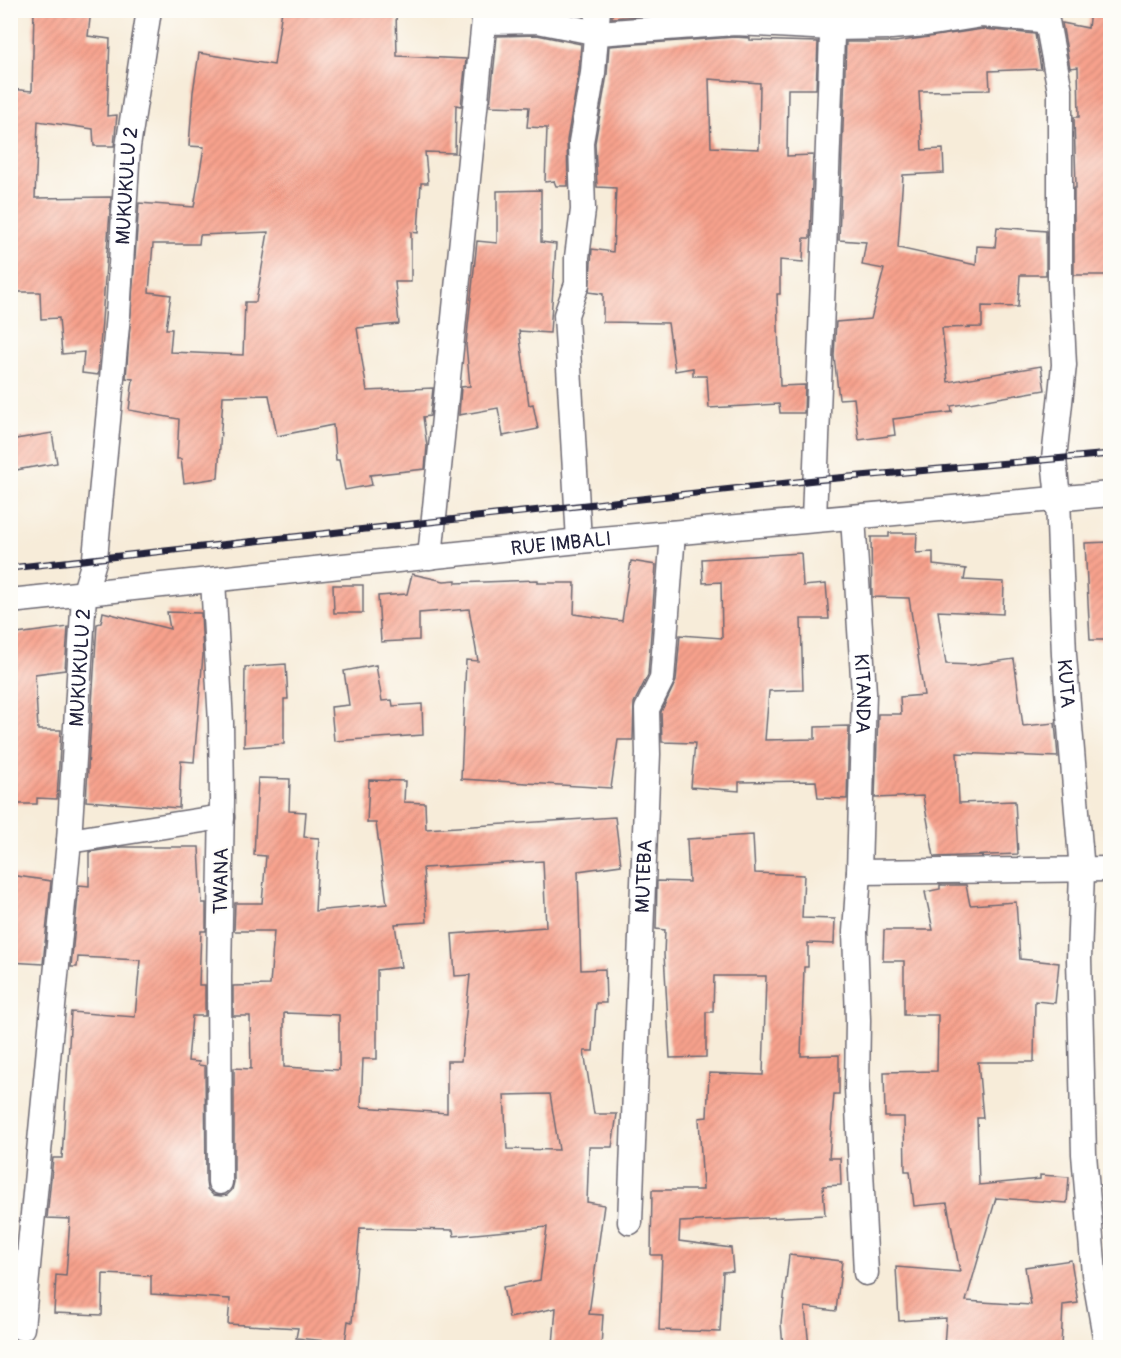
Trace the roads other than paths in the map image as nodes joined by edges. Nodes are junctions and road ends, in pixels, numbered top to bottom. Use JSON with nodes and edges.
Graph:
{"nodes":[{"id":1,"x":149,"y":10,"type":"edge"},
{"id":2,"x":1043,"y":10,"type":"edge"},
{"id":3,"x":484,"y":16,"type":"edge"},
{"id":4,"x":832,"y":19,"type":"edge"},
{"id":5,"x":598,"y":22,"type":"edge"},
{"id":6,"x":1110,"y":494,"type":"edge"},
{"id":7,"x":1058,"y":498,"type":"junction"},
{"id":8,"x":853,"y":517,"type":"junction"},
{"id":9,"x":814,"y":519,"type":"junction"},
{"id":10,"x":673,"y":533,"type":"junction"},
{"id":11,"x":579,"y":541,"type":"junction"},
{"id":12,"x":430,"y":557,"type":"junction"},
{"id":13,"x":213,"y":580,"type":"junction"},
{"id":14,"x":84,"y":595,"type":"junction"},
{"id":15,"x":10,"y":601,"type":"edge"},
{"id":16,"x":222,"y":817,"type":"junction"},
{"id":17,"x":69,"y":841,"type":"junction"},
{"id":18,"x":1110,"y":870,"type":"edge"},
{"id":19,"x":1082,"y":871,"type":"junction"},
{"id":20,"x":859,"y":872,"type":"junction"},
{"id":21,"x":220,"y":1182,"type":"dead end"},
{"id":22,"x":630,"y":1222,"type":"dead end"},
{"id":23,"x":866,"y":1273,"type":"dead end"},
{"id":24,"x":22,"y":1328,"type":"dead end"},
{"id":25,"x":1107,"y":1347,"type":"edge"}],
"edges":[{"from":1,"to":14,"type":"street","name":"MUKUKULU 2"},
{"from":2,"to":4,"type":"street"},
{"from":2,"to":7,"type":"street","name":"KUTA"},
{"from":3,"to":5,"type":"street"},
{"from":3,"to":12,"type":"street"},
{"from":4,"to":5,"type":"street"},
{"from":4,"to":9,"type":"street"},
{"from":5,"to":11,"type":"street"},
{"from":6,"to":7,"type":"street","name":"RUE IMBALI"},
{"from":7,"to":8,"type":"street","name":"RUE IMBALI"},
{"from":7,"to":19,"type":"street","name":"KUTA"},
{"from":8,"to":9,"type":"street","name":"RUE IMBALI"},
{"from":8,"to":20,"type":"street","name":"KITANDA"},
{"from":9,"to":10,"type":"street","name":"RUE IMBALI"},
{"from":10,"to":11,"type":"street","name":"RUE IMBALI"},
{"from":10,"to":22,"type":"street","name":"MUTEBA"},
{"from":11,"to":12,"type":"street","name":"RUE IMBALI"},
{"from":12,"to":13,"type":"street","name":"RUE IMBALI"},
{"from":13,"to":14,"type":"street","name":"RUE IMBALI"},
{"from":13,"to":16,"type":"street","name":"TWANA"},
{"from":14,"to":15,"type":"street","name":"RUE IMBALI"},
{"from":14,"to":17,"type":"street","name":"MUKUKULU 2"},
{"from":16,"to":17,"type":"street"},
{"from":16,"to":21,"type":"street","name":"TWANA"},
{"from":17,"to":24,"type":"street","name":"MUKUKULU 2"},
{"from":18,"to":19,"type":"street"},
{"from":19,"to":20,"type":"street"},
{"from":19,"to":25,"type":"street","name":"KUTA"},
{"from":20,"to":23,"type":"street","name":"KITANDA"}]}
